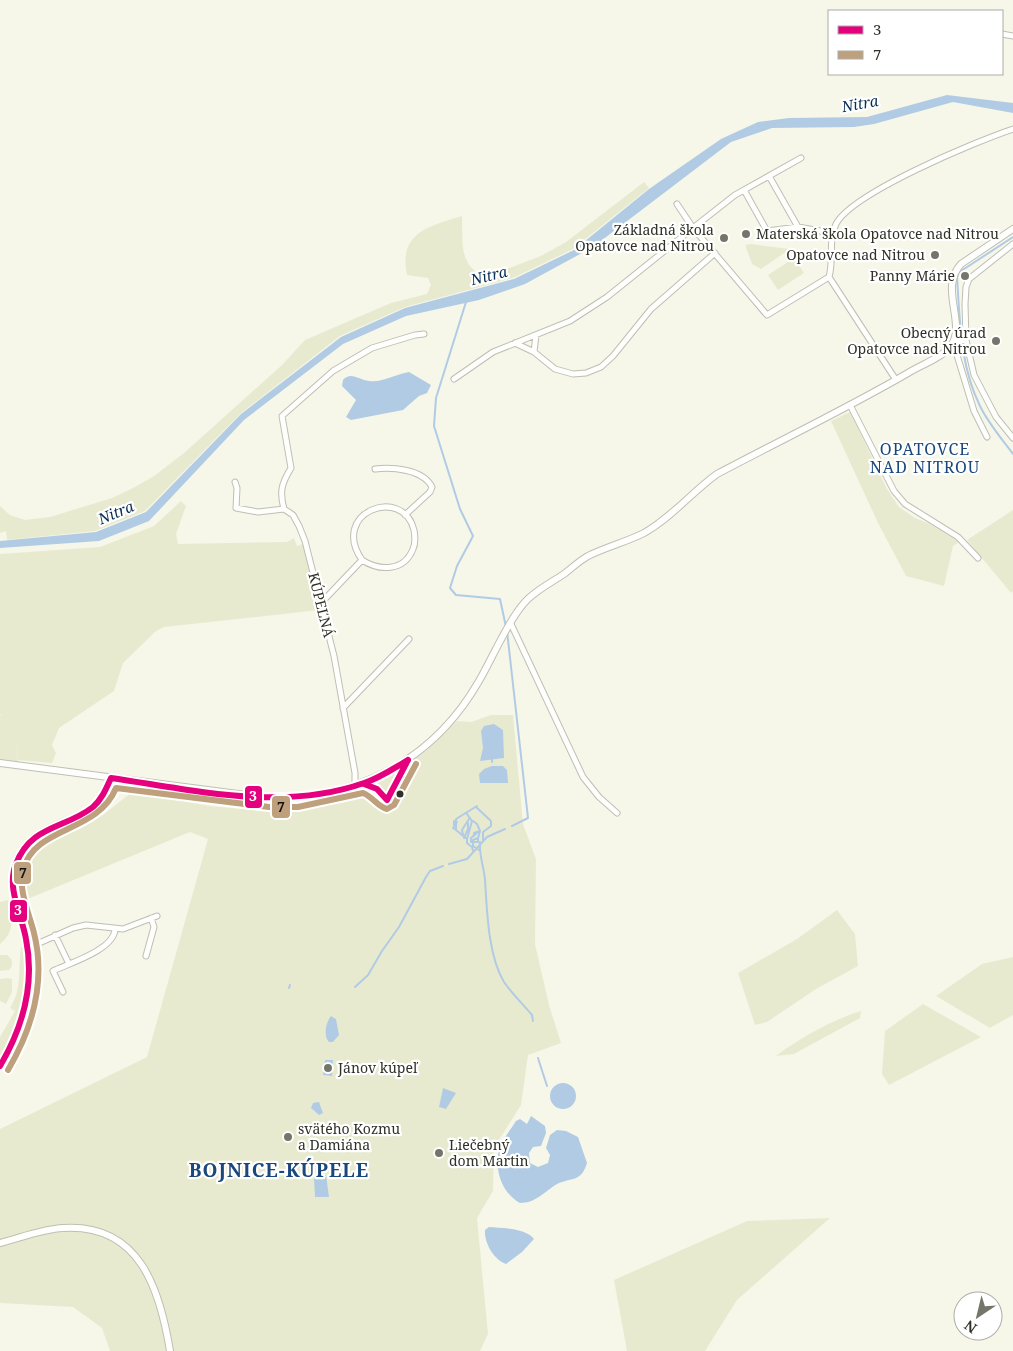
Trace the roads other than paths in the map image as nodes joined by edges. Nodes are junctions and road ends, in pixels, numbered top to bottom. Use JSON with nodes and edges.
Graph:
{"nodes":[{"id":1,"x":1013,"y":129,"type":"edge"},
{"id":2,"x":801,"y":158,"type":"dead end"},
{"id":3,"x":769,"y":176,"type":"junction"},
{"id":4,"x":744,"y":190,"type":"junction"},
{"id":5,"x":677,"y":204,"type":"dead end"},
{"id":6,"x":798,"y":227,"type":"junction"},
{"id":7,"x":693,"y":228,"type":"junction"},
{"id":8,"x":1013,"y":229,"type":"edge"},
{"id":9,"x":832,"y":233,"type":"junction"},
{"id":10,"x":1013,"y":244,"type":"edge"},
{"id":11,"x":715,"y":253,"type":"junction"},
{"id":12,"x":829,"y":277,"type":"junction"},
{"id":13,"x":424,"y":334,"type":"dead end"},
{"id":14,"x":536,"y":335,"type":"junction"},
{"id":15,"x":959,"y":341,"type":"junction"},
{"id":16,"x":515,"y":343,"type":"junction"},
{"id":17,"x":534,"y":352,"type":"junction"},
{"id":18,"x":454,"y":379,"type":"dead end"},
{"id":19,"x":896,"y":380,"type":"junction"},
{"id":20,"x":850,"y":404,"type":"junction"},
{"id":21,"x":987,"y":437,"type":"dead end"},
{"id":22,"x":1013,"y":438,"type":"edge"},
{"id":23,"x":375,"y":469,"type":"dead end"},
{"id":24,"x":235,"y":482,"type":"dead end"},
{"id":25,"x":284,"y":509,"type":"junction"},
{"id":26,"x":406,"y":515,"type":"junction"},
{"id":27,"x":978,"y":558,"type":"dead end"},
{"id":28,"x":362,"y":560,"type":"junction"},
{"id":29,"x":321,"y":603,"type":"junction"},
{"id":30,"x":512,"y":624,"type":"junction"},
{"id":31,"x":409,"y":640,"type":"dead end"},
{"id":32,"x":343,"y":708,"type":"junction"},
{"id":33,"x":0,"y":763,"type":"edge"},
{"id":34,"x":111,"y":778,"type":"junction"},
{"id":35,"x":355,"y":786,"type":"junction"},
{"id":36,"x":618,"y":812,"type":"dead end"},
{"id":37,"x":157,"y":916,"type":"dead end"},
{"id":38,"x":151,"y":918,"type":"junction"},
{"id":39,"x":115,"y":930,"type":"junction"},
{"id":40,"x":55,"y":935,"type":"junction"},
{"id":41,"x":28,"y":948,"type":"junction"},
{"id":42,"x":146,"y":956,"type":"dead end"},
{"id":43,"x":69,"y":964,"type":"junction"},
{"id":44,"x":63,"y":992,"type":"dead end"},
{"id":45,"x":0,"y":1066,"type":"edge"},
{"id":46,"x":0,"y":1243,"type":"edge"},
{"id":47,"x":170,"y":1351,"type":"edge"}],
"edges":[{"from":1,"to":9,"type":"street"},
{"from":2,"to":3,"type":"street"},
{"from":3,"to":4,"type":"street"},
{"from":3,"to":6,"type":"street"},
{"from":4,"to":6,"type":"street"},
{"from":4,"to":7,"type":"street"},
{"from":5,"to":7,"type":"street"},
{"from":6,"to":9,"type":"street"},
{"from":7,"to":11,"type":"street"},
{"from":7,"to":14,"type":"street"},
{"from":8,"to":15,"type":"street"},
{"from":9,"to":12,"type":"street"},
{"from":10,"to":15,"type":"street"},
{"from":11,"to":12,"type":"street"},
{"from":11,"to":17,"type":"street"},
{"from":12,"to":19,"type":"street"},
{"from":13,"to":25,"type":"street"},
{"from":14,"to":16,"type":"street"},
{"from":14,"to":17,"type":"street"},
{"from":15,"to":19,"type":"street"},
{"from":15,"to":21,"type":"street"},
{"from":15,"to":22,"type":"street"},
{"from":16,"to":17,"type":"street"},
{"from":16,"to":18,"type":"street"},
{"from":19,"to":20,"type":"street"},
{"from":20,"to":27,"type":"street"},
{"from":20,"to":30,"type":"street"},
{"from":23,"to":26,"type":"street"},
{"from":24,"to":25,"type":"street"},
{"from":25,"to":29,"type":"street","name":"KÚPEĽNÁ"},
{"from":26,"to":28,"type":"street"},
{"from":26,"to":28,"type":"street"},
{"from":28,"to":29,"type":"street"},
{"from":29,"to":32,"type":"street","name":"KÚPEĽNÁ"},
{"from":30,"to":35,"type":"street"},
{"from":30,"to":36,"type":"street"},
{"from":31,"to":32,"type":"street"},
{"from":32,"to":35,"type":"street","name":"KÚPEĽNÁ"},
{"from":33,"to":34,"type":"street"},
{"from":34,"to":35,"type":"street"},
{"from":34,"to":41,"type":"street"},
{"from":37,"to":38,"type":"street"},
{"from":38,"to":39,"type":"street"},
{"from":38,"to":42,"type":"street"},
{"from":39,"to":40,"type":"street"},
{"from":39,"to":43,"type":"street"},
{"from":40,"to":41,"type":"street"},
{"from":40,"to":43,"type":"street"},
{"from":41,"to":45,"type":"street"},
{"from":43,"to":44,"type":"street"},
{"from":46,"to":47,"type":"street"}]}
